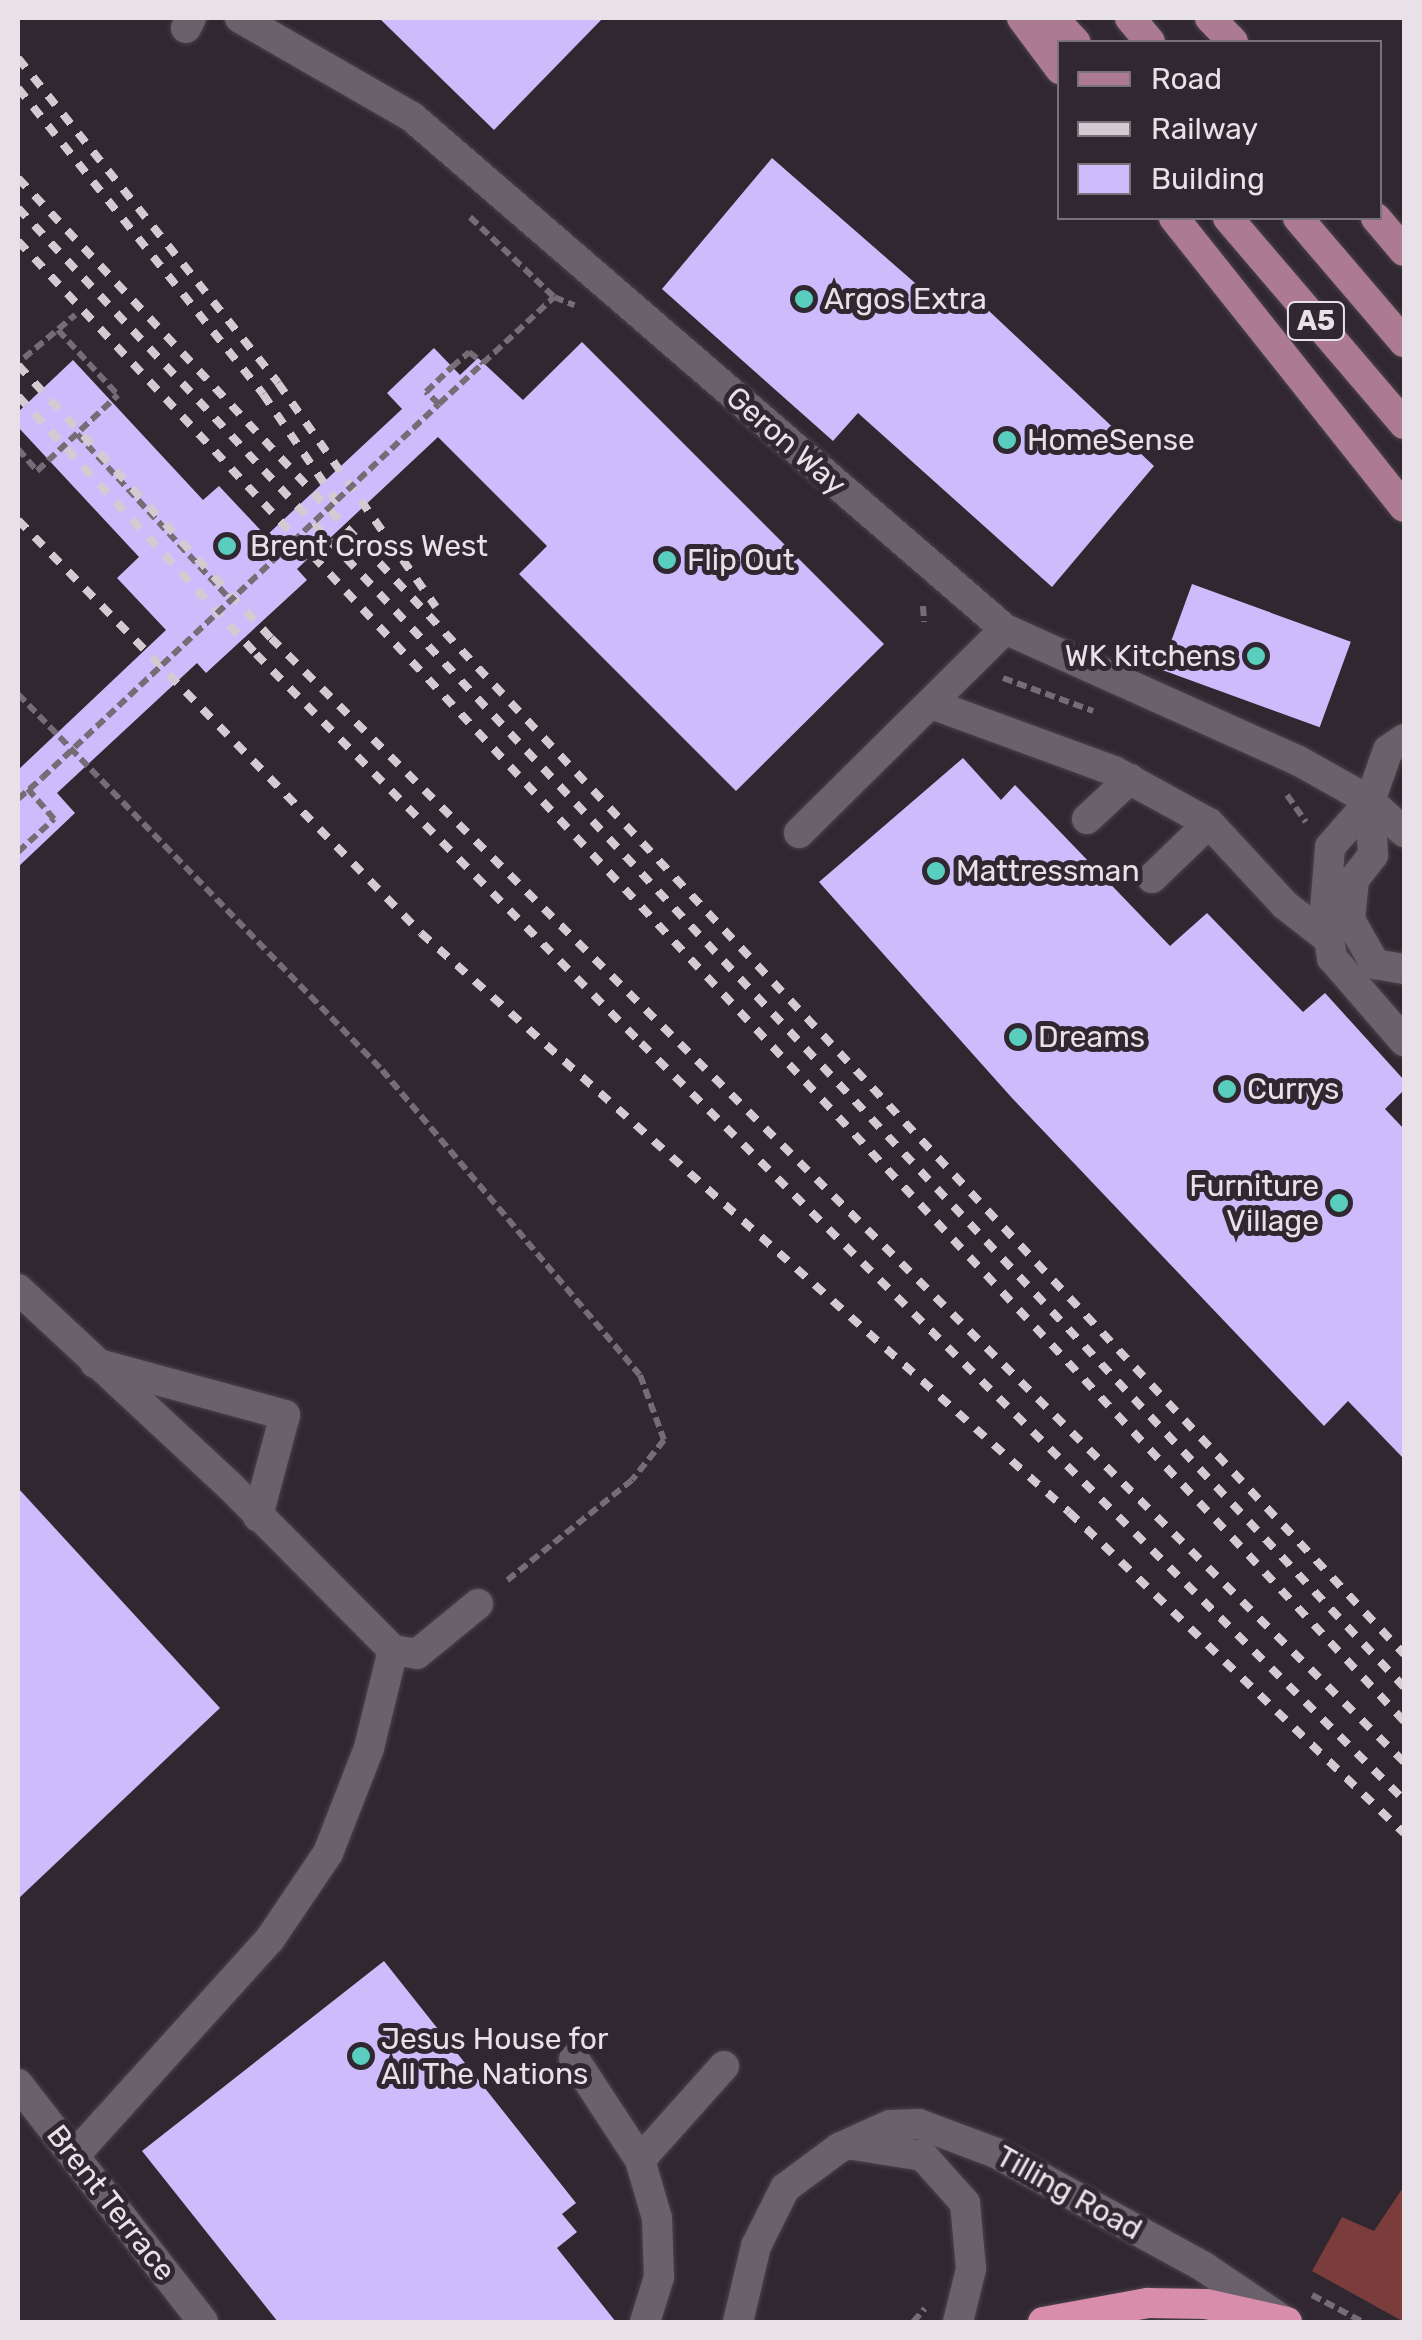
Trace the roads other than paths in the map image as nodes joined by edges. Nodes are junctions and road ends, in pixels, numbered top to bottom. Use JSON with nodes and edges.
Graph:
{"nodes":[{"id":1,"x":1022,"y":18,"type":"edge"},
{"id":2,"x":1053,"y":18,"type":"edge"},
{"id":3,"x":1130,"y":18,"type":"edge"},
{"id":4,"x":1210,"y":18,"type":"edge"},
{"id":5,"x":254,"y":20,"type":"edge"},
{"id":6,"x":1073,"y":40,"type":"edge"},
{"id":7,"x":1148,"y":40,"type":"edge"},
{"id":8,"x":1231,"y":40,"type":"edge"},
{"id":9,"x":1057,"y":64,"type":"edge"},
{"id":10,"x":1176,"y":220,"type":"edge"},
{"id":11,"x":1230,"y":220,"type":"edge"},
{"id":12,"x":1300,"y":220,"type":"edge"},
{"id":13,"x":1378,"y":220,"type":"edge"},
{"id":14,"x":1404,"y":252,"type":"edge"},
{"id":15,"x":1404,"y":342,"type":"edge"},
{"id":16,"x":1404,"y":424,"type":"edge"},
{"id":17,"x":1404,"y":507,"type":"edge"},
{"id":18,"x":1005,"y":630,"type":"junction"},
{"id":19,"x":934,"y":705,"type":"junction"},
{"id":20,"x":1404,"y":740,"type":"edge"},
{"id":21,"x":1130,"y":780,"type":"junction"},
{"id":22,"x":1370,"y":801,"type":"junction"},
{"id":23,"x":1087,"y":820,"type":"dead end"},
{"id":24,"x":1209,"y":823,"type":"junction"},
{"id":25,"x":799,"y":832,"type":"dead end"},
{"id":26,"x":1404,"y":832,"type":"edge"},
{"id":27,"x":1152,"y":878,"type":"dead end"},
{"id":28,"x":1326,"y":937,"type":"junction"},
{"id":29,"x":1404,"y":969,"type":"edge"},
{"id":30,"x":1404,"y":1041,"type":"edge"},
{"id":31,"x":18,"y":1288,"type":"edge"},
{"id":32,"x":88,"y":1361,"type":"junction"},
{"id":33,"x":258,"y":1516,"type":"junction"},
{"id":34,"x":478,"y":1604,"type":"road end"},
{"id":35,"x":394,"y":1650,"type":"junction"},
{"id":36,"x":574,"y":2060,"type":"dead end"},
{"id":37,"x":724,"y":2066,"type":"dead end"},
{"id":38,"x":30,"y":2086,"type":"edge"},
{"id":39,"x":839,"y":2148,"type":"junction"},
{"id":40,"x":75,"y":2155,"type":"junction"},
{"id":41,"x":640,"y":2160,"type":"junction"},
{"id":42,"x":203,"y":2322,"type":"edge"},
{"id":43,"x":645,"y":2322,"type":"edge"},
{"id":44,"x":738,"y":2322,"type":"edge"},
{"id":45,"x":958,"y":2322,"type":"edge"},
{"id":46,"x":1043,"y":2322,"type":"edge"},
{"id":47,"x":1286,"y":2322,"type":"edge"}],
"edges":[{"from":1,"to":9,"type":"main road"},
{"from":2,"to":6,"type":"main road"},
{"from":3,"to":7,"type":"main road"},
{"from":4,"to":8,"type":"main road"},
{"from":5,"to":18,"type":"street","name":"Geron Way"},
{"from":10,"to":17,"type":"main road"},
{"from":11,"to":16,"type":"main road","number":"A5"},
{"from":12,"to":15,"type":"main road","number":"A5"},
{"from":13,"to":14,"type":"main road"},
{"from":18,"to":19,"type":"street"},
{"from":18,"to":22,"type":"street","name":"Geron Way"},
{"from":19,"to":21,"type":"street"},
{"from":19,"to":25,"type":"street"},
{"from":20,"to":22,"type":"street"},
{"from":21,"to":23,"type":"street"},
{"from":21,"to":24,"type":"street"},
{"from":22,"to":26,"type":"street","name":"Geron Way"},
{"from":22,"to":28,"type":"street"},
{"from":22,"to":29,"type":"street"},
{"from":24,"to":27,"type":"street"},
{"from":24,"to":28,"type":"street"},
{"from":28,"to":30,"type":"street"},
{"from":31,"to":32,"type":"street"},
{"from":32,"to":33,"type":"street"},
{"from":32,"to":33,"type":"street"},
{"from":33,"to":35,"type":"street"},
{"from":34,"to":35,"type":"street"},
{"from":35,"to":40,"type":"street"},
{"from":36,"to":41,"type":"street"},
{"from":37,"to":41,"type":"street"},
{"from":38,"to":40,"type":"street","name":"Brent Terrace"},
{"from":39,"to":44,"type":"street","name":"Tilling Road"},
{"from":39,"to":45,"type":"street","name":"Tilling Road"},
{"from":39,"to":47,"type":"street","name":"Tilling Road"},
{"from":40,"to":42,"type":"street","name":"Brent Terrace"},
{"from":41,"to":43,"type":"street"},
{"from":46,"to":47,"type":"highway"}]}
